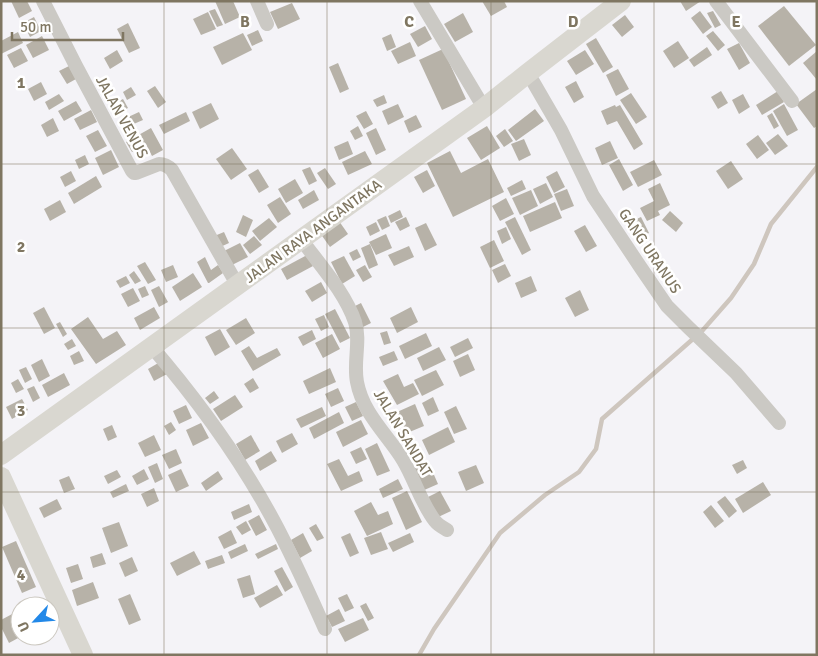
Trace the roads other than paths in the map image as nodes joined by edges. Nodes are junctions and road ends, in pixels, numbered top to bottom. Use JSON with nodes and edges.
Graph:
{"nodes":[{"id":1,"x":43,"y":1,"type":"edge"},
{"id":2,"x":257,"y":1,"type":"edge"},
{"id":3,"x":420,"y":1,"type":"edge"},
{"id":4,"x":621,"y":1,"type":"edge"},
{"id":5,"x":716,"y":1,"type":"edge"},
{"id":6,"x":268,"y":24,"type":"dead end"},
{"id":7,"x":528,"y":73,"type":"junction"},
{"id":8,"x":792,"y":101,"type":"dead end"},
{"id":9,"x":484,"y":108,"type":"junction"},
{"id":10,"x":301,"y":239,"type":"junction"},
{"id":11,"x":238,"y":286,"type":"junction"},
{"id":12,"x":152,"y":347,"type":"junction"},
{"id":13,"x":779,"y":423,"type":"dead end"},
{"id":14,"x":1,"y":455,"type":"edge"},
{"id":15,"x":1,"y":477,"type":"edge"},
{"id":16,"x":447,"y":530,"type":"dead end"},
{"id":17,"x":325,"y":629,"type":"dead end"},
{"id":18,"x":83,"y":655,"type":"edge"}],
"edges":[{"from":1,"to":11,"type":"street","name":"JALAN VENUS"},
{"from":2,"to":6,"type":"street"},
{"from":3,"to":9,"type":"street"},
{"from":4,"to":7,"type":"main road","name":"JALAN RAYA ANGANTAKA"},
{"from":5,"to":8,"type":"street"},
{"from":7,"to":9,"type":"main road","name":"JALAN RAYA ANGANTAKA"},
{"from":7,"to":13,"type":"street","name":"GANG URANUS"},
{"from":9,"to":10,"type":"main road","name":"JALAN RAYA ANGANTAKA"},
{"from":10,"to":11,"type":"main road","name":"JALAN RAYA ANGANTAKA"},
{"from":10,"to":16,"type":"street","name":"JALAN SANDAT"},
{"from":11,"to":12,"type":"main road","name":"JALAN RAYA ANGANTAKA"},
{"from":12,"to":14,"type":"main road","name":"JALAN RAYA ANGANTAKA"},
{"from":12,"to":17,"type":"street"},
{"from":15,"to":18,"type":"main road"}]}
